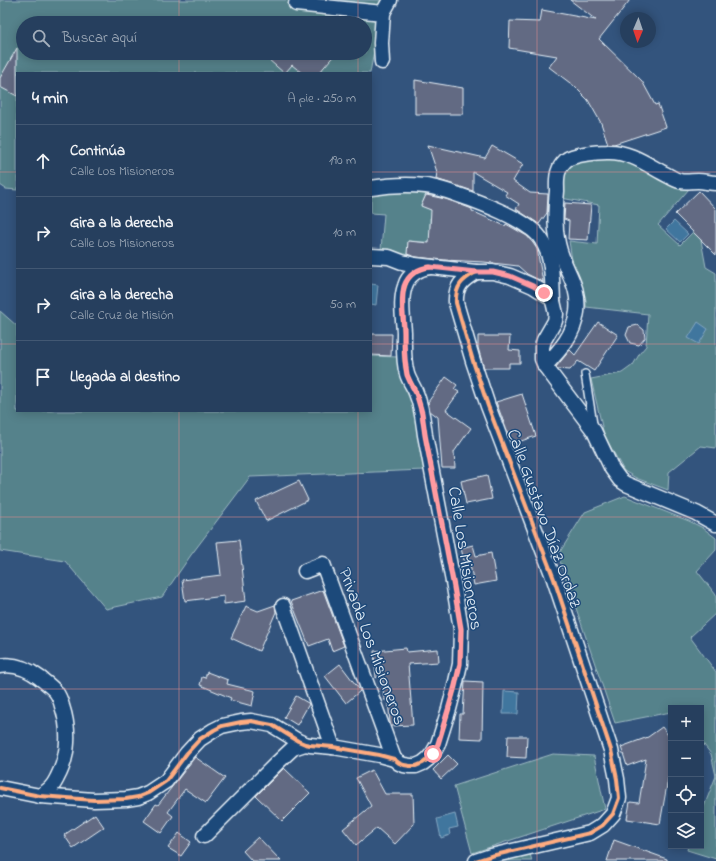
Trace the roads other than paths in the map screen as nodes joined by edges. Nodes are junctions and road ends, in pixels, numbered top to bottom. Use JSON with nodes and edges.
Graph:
{"nodes":[{"id":1,"x":390,"y":0,"type":"edge"},
{"id":2,"x":296,"y":4,"type":"dead end"},
{"id":3,"x":383,"y":13,"type":"junction"},
{"id":4,"x":382,"y":62,"type":"dead end"},
{"id":5,"x":716,"y":184,"type":"edge"},
{"id":6,"x":372,"y":188,"type":"edge"},
{"id":7,"x":372,"y":256,"type":"edge"},
{"id":8,"x":430,"y":267,"type":"junction"},
{"id":9,"x":476,"y":272,"type":"junction"},
{"id":10,"x":553,"y":301,"type":"junction"},
{"id":11,"x":546,"y":366,"type":"junction"},
{"id":12,"x":585,"y":374,"type":"dead end"},
{"id":13,"x":594,"y":430,"type":"junction"},
{"id":14,"x":716,"y":524,"type":"edge"},
{"id":15,"x":305,"y":572,"type":"dead end"},
{"id":16,"x":283,"y":606,"type":"dead end"},
{"id":17,"x":0,"y":666,"type":"edge"},
{"id":18,"x":305,"y":744,"type":"junction"},
{"id":19,"x":333,"y":747,"type":"junction"},
{"id":20,"x":394,"y":759,"type":"junction"},
{"id":21,"x":0,"y":788,"type":"edge"},
{"id":22,"x":40,"y":796,"type":"junction"},
{"id":23,"x":204,"y":836,"type":"dead end"},
{"id":24,"x":476,"y":861,"type":"edge"}],
"edges":[{"from":1,"to":3,"type":"street"},
{"from":2,"to":3,"type":"street"},
{"from":3,"to":4,"type":"street"},
{"from":5,"to":11,"type":"street"},
{"from":6,"to":10,"type":"street"},
{"from":7,"to":8,"type":"street"},
{"from":8,"to":9,"type":"street"},
{"from":8,"to":20,"type":"street","name":"Calle Los Misioneros"},
{"from":9,"to":10,"type":"street"},
{"from":9,"to":24,"type":"street","name":"Calle Gustavo Díaz Ordaz"},
{"from":10,"to":11,"type":"street"},
{"from":11,"to":13,"type":"street"},
{"from":12,"to":13,"type":"lane"},
{"from":13,"to":14,"type":"street"},
{"from":15,"to":20,"type":"street","name":"Privada Los Misioneros"},
{"from":16,"to":19,"type":"street"},
{"from":17,"to":22,"type":"street"},
{"from":18,"to":19,"type":"street","name":"Calle Los Misioneros"},
{"from":18,"to":22,"type":"street","name":"Calle Los Misioneros"},
{"from":18,"to":23,"type":"street"},
{"from":19,"to":20,"type":"street","name":"Calle Los Misioneros"},
{"from":21,"to":22,"type":"street","name":"Calle Los Misioneros"}]}
